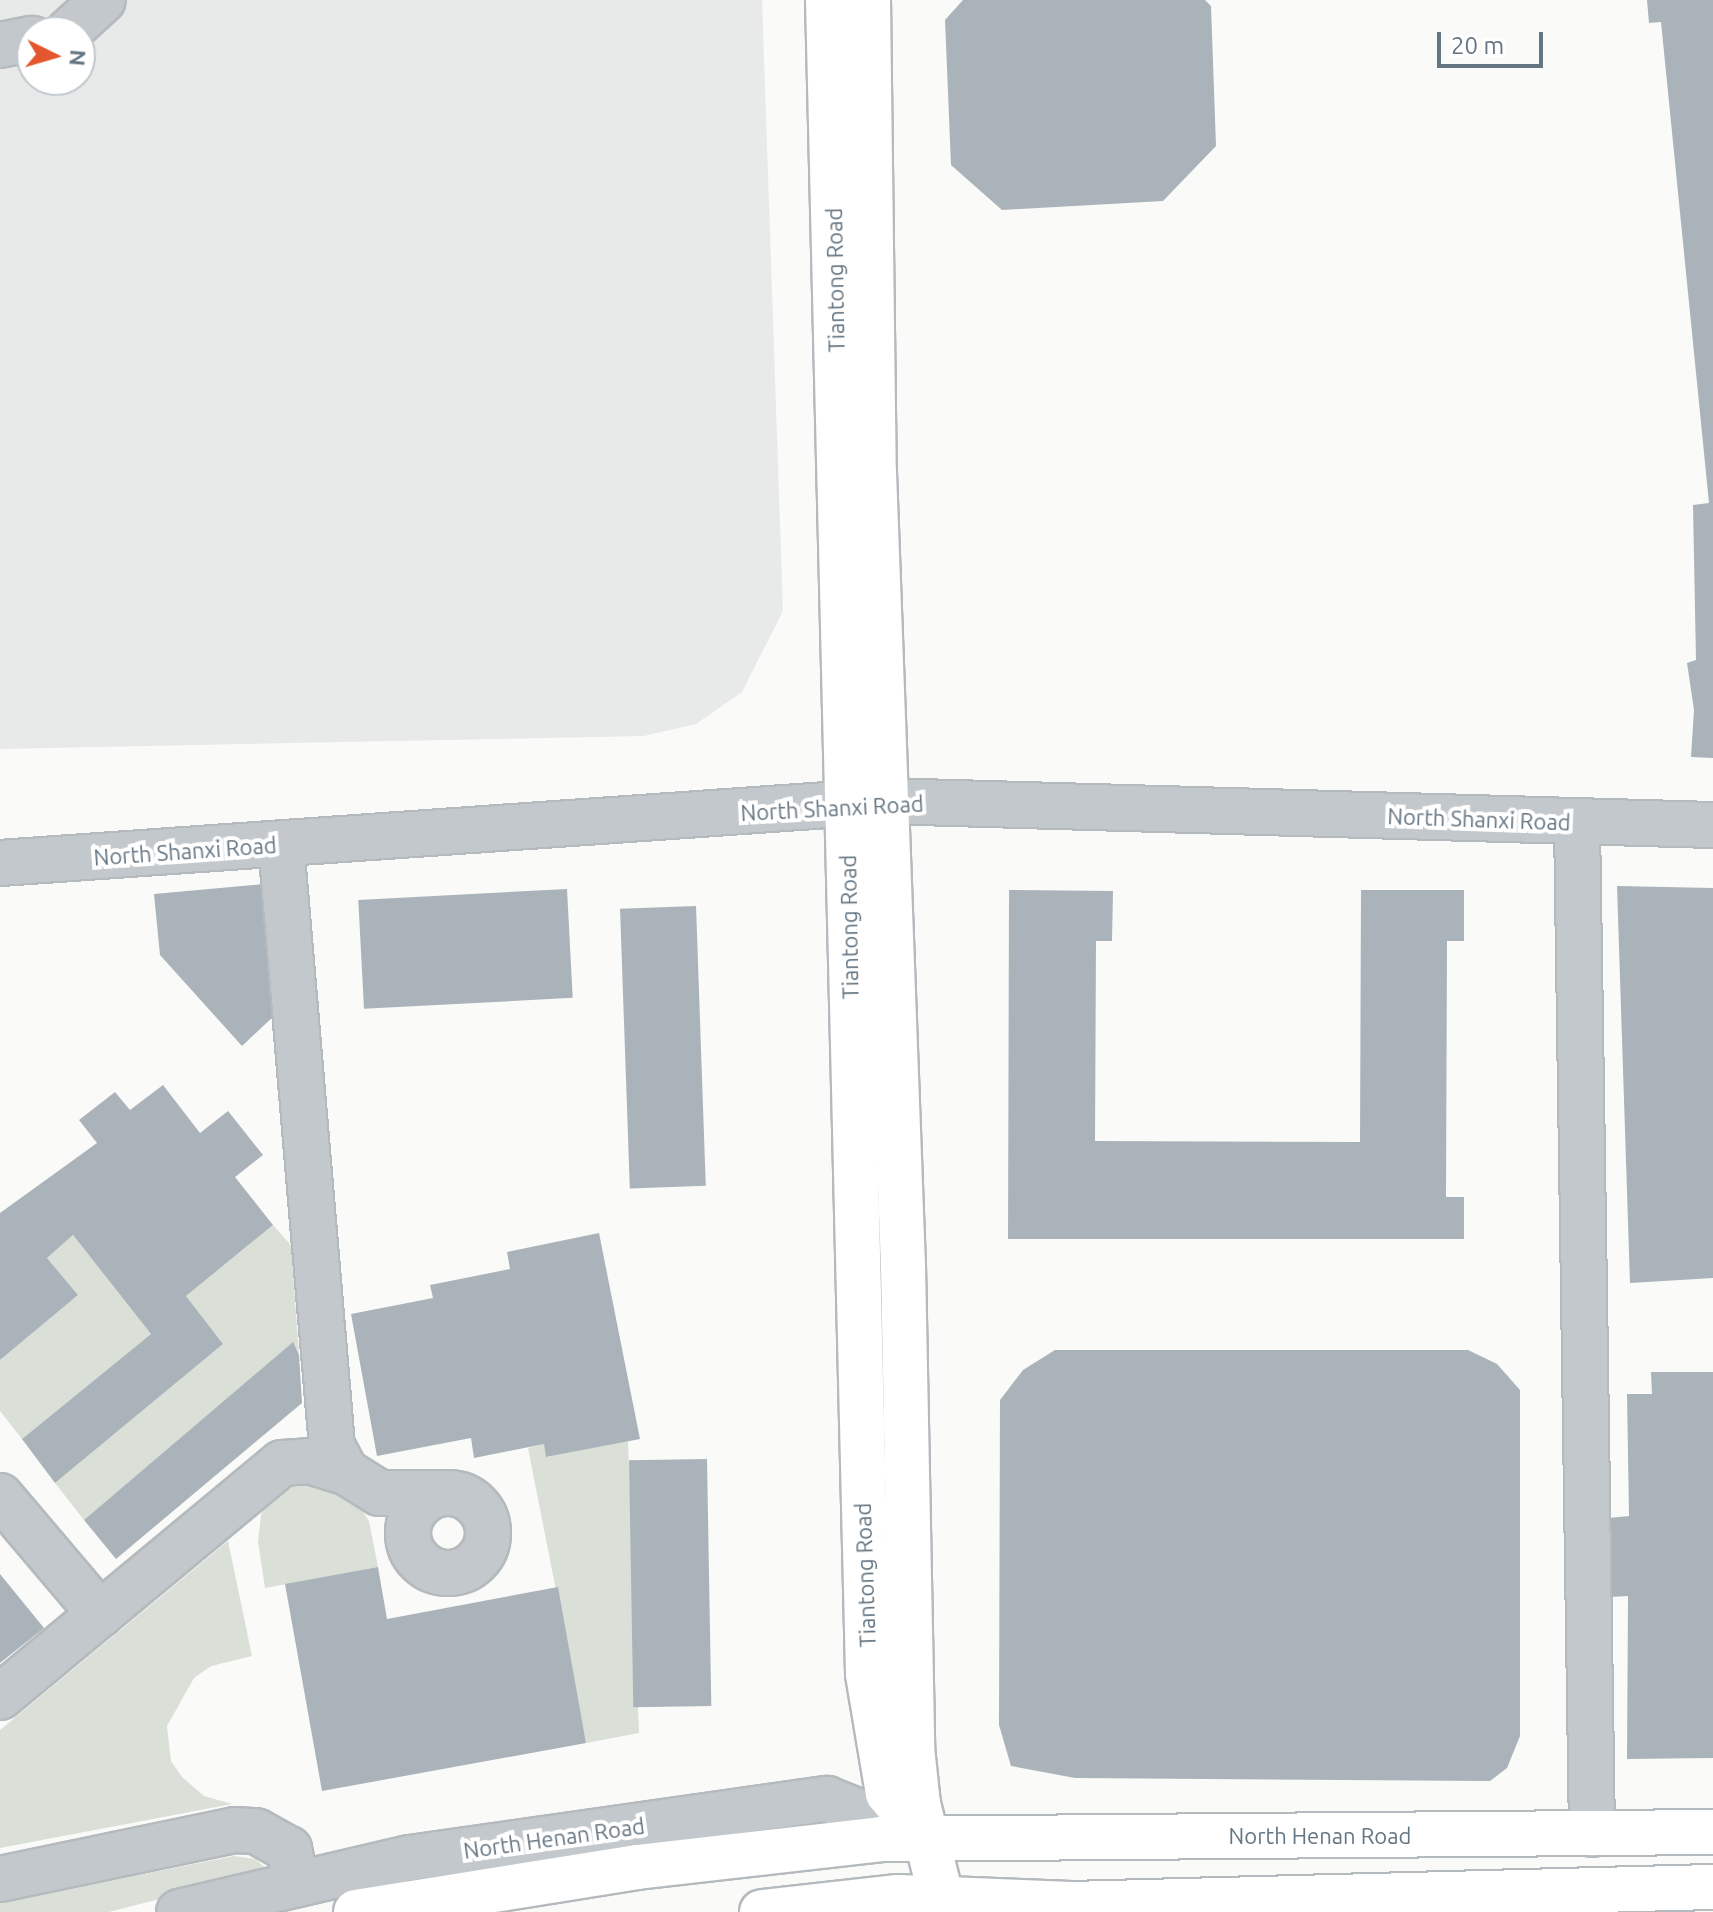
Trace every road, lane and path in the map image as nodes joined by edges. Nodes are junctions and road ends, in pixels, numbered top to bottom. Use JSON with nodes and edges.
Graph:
{"nodes":[{"id":1,"x":103,"y":0,"type":"edge"},
{"id":2,"x":828,"y":0,"type":"edge"},
{"id":3,"x":868,"y":0,"type":"edge"},
{"id":4,"x":86,"y":16,"type":"edge"},
{"id":5,"x":865,"y":803,"type":"junction"},
{"id":6,"x":1577,"y":822,"type":"junction"},
{"id":7,"x":1713,"y":825,"type":"edge"},
{"id":8,"x":281,"y":845,"type":"junction"},
{"id":9,"x":0,"y":863,"type":"edge"},
{"id":10,"x":327,"y":1388,"type":"junction"},
{"id":11,"x":282,"y":1463,"type":"junction"},
{"id":12,"x":362,"y":1482,"type":"junction"},
{"id":13,"x":444,"y":1493,"type":"junction"},
{"id":14,"x":0,"y":1496,"type":"edge"},
{"id":15,"x":409,"y":1541,"type":"junction"},
{"id":16,"x":100,"y":1614,"type":"junction"},
{"id":17,"x":0,"y":1697,"type":"edge"},
{"id":18,"x":1713,"y":1832,"type":"edge"},
{"id":19,"x":1592,"y":1834,"type":"junction"},
{"id":20,"x":926,"y":1839,"type":"junction"},
{"id":21,"x":0,"y":1879,"type":"edge"},
{"id":22,"x":296,"y":1882,"type":"junction"},
{"id":23,"x":1713,"y":1887,"type":"edge"},
{"id":24,"x":933,"y":1907,"type":"edge"},
{"id":25,"x":179,"y":1912,"type":"edge"},
{"id":26,"x":356,"y":1912,"type":"edge"},
{"id":27,"x":762,"y":1912,"type":"edge"}],
"edges":[{"from":1,"to":4,"type":"street"},
{"from":2,"to":5,"type":"main road","name":"Tiantong Road"},
{"from":3,"to":5,"type":"main road","name":"Tiantong Road"},
{"from":5,"to":6,"type":"street","name":"North Shanxi Road"},
{"from":5,"to":8,"type":"street","name":"North Shanxi Road"},
{"from":5,"to":20,"type":"main road","name":"Tiantong Road"},
{"from":6,"to":7,"type":"street","name":"North Shanxi Road"},
{"from":6,"to":19,"type":"street"},
{"from":8,"to":9,"type":"street","name":"North Shanxi Road"},
{"from":8,"to":10,"type":"street"},
{"from":10,"to":11,"type":"street"},
{"from":10,"to":12,"type":"street"},
{"from":11,"to":12,"type":"street"},
{"from":11,"to":16,"type":"street"},
{"from":12,"to":13,"type":"street"},
{"from":12,"to":15,"type":"street"},
{"from":13,"to":15,"type":"street"},
{"from":13,"to":15,"type":"street"},
{"from":14,"to":16,"type":"street"},
{"from":16,"to":17,"type":"street"},
{"from":18,"to":19,"type":"main road","name":"North Henan Road"},
{"from":19,"to":20,"type":"main road","name":"North Henan Road"},
{"from":20,"to":22,"type":"street","name":"North Henan Road"},
{"from":20,"to":24,"type":"main road","name":"Tiantong Road"},
{"from":20,"to":26,"type":"main road","name":"North Henan Road"},
{"from":21,"to":22,"type":"street"},
{"from":22,"to":25,"type":"street","name":"North Henan Road"},
{"from":23,"to":24,"type":"main road"},
{"from":24,"to":27,"type":"main road"}]}
